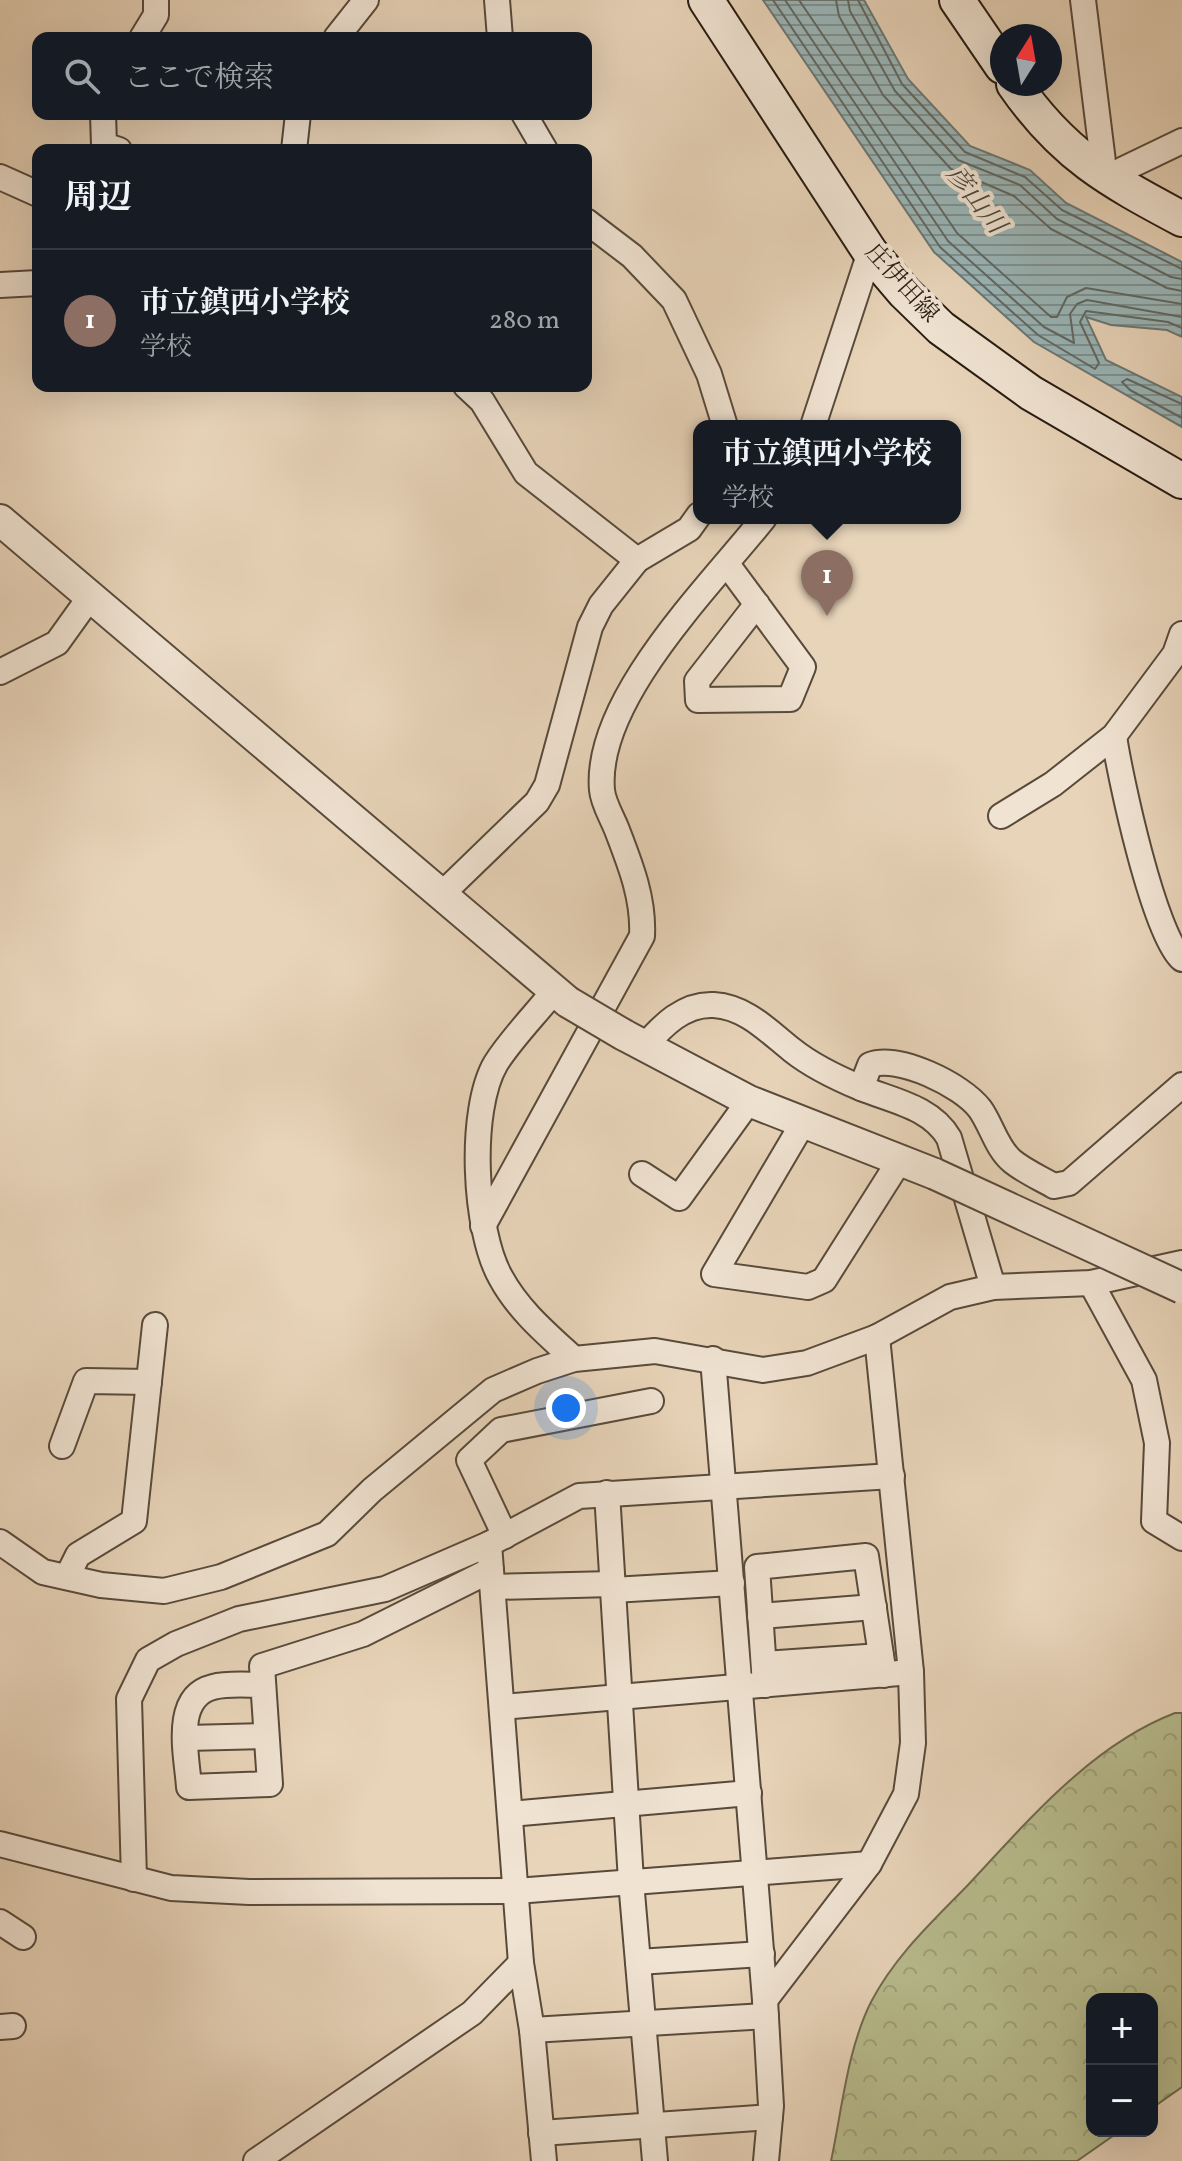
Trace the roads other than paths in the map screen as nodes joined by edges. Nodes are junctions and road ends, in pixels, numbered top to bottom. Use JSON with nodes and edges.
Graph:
{"nodes":[{"id":1,"x":156,"y":0,"type":"edge"},
{"id":2,"x":366,"y":0,"type":"edge"},
{"id":3,"x":497,"y":0,"type":"edge"},
{"id":4,"x":706,"y":0,"type":"edge"},
{"id":5,"x":957,"y":0,"type":"edge"},
{"id":6,"x":1083,"y":0,"type":"edge"},
{"id":7,"x":146,"y":32,"type":"edge"},
{"id":8,"x":341,"y":32,"type":"edge"},
{"id":9,"x":500,"y":32,"type":"edge"},
{"id":10,"x":990,"y":48,"type":"edge"},
{"id":11,"x":1023,"y":96,"type":"edge"},
{"id":12,"x":103,"y":120,"type":"edge"},
{"id":13,"x":297,"y":120,"type":"edge"},
{"id":14,"x":528,"y":120,"type":"edge"},
{"id":15,"x":1182,"y":141,"type":"edge"},
{"id":16,"x":104,"y":144,"type":"edge"},
{"id":17,"x":295,"y":144,"type":"edge"},
{"id":18,"x":542,"y":144,"type":"edge"},
{"id":19,"x":0,"y":177,"type":"edge"},
{"id":20,"x":1105,"y":178,"type":"junction"},
{"id":21,"x":32,"y":191,"type":"edge"},
{"id":22,"x":1182,"y":219,"type":"edge"},
{"id":23,"x":592,"y":226,"type":"edge"},
{"id":24,"x":870,"y":252,"type":"junction"},
{"id":25,"x":32,"y":284,"type":"edge"},
{"id":26,"x":0,"y":285,"type":"edge"},
{"id":27,"x":472,"y":392,"type":"edge"},
{"id":28,"x":723,"y":420,"type":"edge"},
{"id":29,"x":815,"y":420,"type":"edge"},
{"id":30,"x":1182,"y":481,"type":"edge"},
{"id":31,"x":0,"y":520,"type":"edge"},
{"id":32,"x":693,"y":523,"type":"edge"},
{"id":33,"x":759,"y":524,"type":"edge"},
{"id":34,"x":637,"y":560,"type":"junction"},
{"id":35,"x":727,"y":564,"type":"junction"},
{"id":36,"x":90,"y":597,"type":"junction"},
{"id":37,"x":757,"y":604,"type":"junction"},
{"id":38,"x":1180,"y":649,"type":"edge"},
{"id":39,"x":0,"y":672,"type":"edge"},
{"id":40,"x":1114,"y":736,"type":"junction"},
{"id":41,"x":1001,"y":816,"type":"dead end"},
{"id":42,"x":441,"y":895,"type":"junction"},
{"id":43,"x":1182,"y":959,"type":"edge"},
{"id":44,"x":561,"y":996,"type":"junction"},
{"id":45,"x":634,"y":1041,"type":"junction"},
{"id":46,"x":1182,"y":1085,"type":"edge"},
{"id":47,"x":861,"y":1088,"type":"junction"},
{"id":48,"x":749,"y":1101,"type":"junction"},
{"id":49,"x":803,"y":1123,"type":"junction"},
{"id":50,"x":900,"y":1160,"type":"junction"},
{"id":51,"x":642,"y":1174,"type":"dead end"},
{"id":52,"x":483,"y":1226,"type":"junction"},
{"id":53,"x":1182,"y":1263,"type":"edge"},
{"id":54,"x":1091,"y":1283,"type":"junction"},
{"id":55,"x":993,"y":1287,"type":"junction"},
{"id":56,"x":1182,"y":1288,"type":"edge"},
{"id":57,"x":155,"y":1325,"type":"dead end"},
{"id":58,"x":877,"y":1337,"type":"junction"},
{"id":59,"x":574,"y":1359,"type":"junction"},
{"id":60,"x":713,"y":1359,"type":"junction"},
{"id":61,"x":149,"y":1382,"type":"junction"},
{"id":62,"x":651,"y":1401,"type":"dead end"},
{"id":63,"x":62,"y":1446,"type":"dead end"},
{"id":64,"x":892,"y":1476,"type":"junction"},
{"id":65,"x":723,"y":1484,"type":"junction"},
{"id":66,"x":607,"y":1493,"type":"junction"},
{"id":67,"x":1182,"y":1538,"type":"edge"},
{"id":68,"x":497,"y":1540,"type":"junction"},
{"id":69,"x":0,"y":1542,"type":"edge"},
{"id":70,"x":67,"y":1577,"type":"junction"},
{"id":71,"x":492,"y":1579,"type":"junction"},
{"id":72,"x":732,"y":1583,"type":"junction"},
{"id":73,"x":613,"y":1587,"type":"junction"},
{"id":74,"x":874,"y":1607,"type":"junction"},
{"id":75,"x":760,"y":1616,"type":"junction"},
{"id":76,"x":883,"y":1665,"type":"junction"},
{"id":77,"x":911,"y":1672,"type":"junction"},
{"id":78,"x":764,"y":1675,"type":"junction"},
{"id":79,"x":263,"y":1685,"type":"junction"},
{"id":80,"x":741,"y":1687,"type":"junction"},
{"id":81,"x":620,"y":1697,"type":"junction"},
{"id":82,"x":503,"y":1707,"type":"junction"},
{"id":83,"x":266,"y":1736,"type":"junction"},
{"id":84,"x":187,"y":1738,"type":"junction"},
{"id":85,"x":749,"y":1793,"type":"junction"},
{"id":86,"x":627,"y":1805,"type":"junction"},
{"id":87,"x":510,"y":1814,"type":"junction"},
{"id":88,"x":0,"y":1844,"type":"edge"},
{"id":89,"x":869,"y":1864,"type":"junction"},
{"id":90,"x":754,"y":1870,"type":"junction"},
{"id":91,"x":134,"y":1879,"type":"junction"},
{"id":92,"x":631,"y":1881,"type":"junction"},
{"id":93,"x":516,"y":1891,"type":"junction"},
{"id":94,"x":0,"y":1922,"type":"edge"},
{"id":95,"x":23,"y":1937,"type":"dead end"},
{"id":96,"x":762,"y":1954,"type":"junction"},
{"id":97,"x":638,"y":1962,"type":"junction"},
{"id":98,"x":521,"y":1963,"type":"junction"},
{"id":99,"x":766,"y":2008,"type":"junction"},
{"id":100,"x":644,"y":2022,"type":"junction"},
{"id":101,"x":532,"y":2030,"type":"junction"},
{"id":102,"x":770,"y":2117,"type":"junction"},
{"id":103,"x":653,"y":2126,"type":"junction"},
{"id":104,"x":541,"y":2133,"type":"junction"},
{"id":105,"x":256,"y":2161,"type":"edge"},
{"id":106,"x":544,"y":2161,"type":"edge"},
{"id":107,"x":655,"y":2161,"type":"edge"},
{"id":108,"x":766,"y":2161,"type":"edge"}],
"edges":[{"from":1,"to":7,"type":"street"},
{"from":2,"to":8,"type":"street"},
{"from":3,"to":9,"type":"street"},
{"from":4,"to":24,"type":"main road","name":"庄伊田線"},
{"from":5,"to":10,"type":"main road"},
{"from":6,"to":20,"type":"street"},
{"from":11,"to":20,"type":"main road"},
{"from":12,"to":16,"type":"street"},
{"from":13,"to":17,"type":"street"},
{"from":14,"to":18,"type":"street"},
{"from":15,"to":20,"type":"street"},
{"from":19,"to":21,"type":"street"},
{"from":20,"to":22,"type":"main road"},
{"from":23,"to":28,"type":"street"},
{"from":24,"to":29,"type":"street"},
{"from":24,"to":30,"type":"main road","name":"庄伊田線"},
{"from":25,"to":26,"type":"street"},
{"from":27,"to":34,"type":"street"},
{"from":31,"to":36,"type":"street"},
{"from":32,"to":34,"type":"street"},
{"from":33,"to":35,"type":"street"},
{"from":34,"to":42,"type":"street"},
{"from":35,"to":37,"type":"street"},
{"from":35,"to":52,"type":"street"},
{"from":36,"to":39,"type":"street"},
{"from":36,"to":42,"type":"street"},
{"from":37,"to":37,"type":"street"},
{"from":38,"to":40,"type":"street"},
{"from":40,"to":41,"type":"street"},
{"from":40,"to":43,"type":"street"},
{"from":42,"to":44,"type":"street"},
{"from":44,"to":45,"type":"street","bridge":true},
{"from":44,"to":52,"type":"street"},
{"from":45,"to":47,"type":"street"},
{"from":45,"to":48,"type":"street"},
{"from":46,"to":47,"type":"street"},
{"from":47,"to":55,"type":"street"},
{"from":48,"to":49,"type":"street"},
{"from":48,"to":51,"type":"street"},
{"from":49,"to":50,"type":"street"},
{"from":49,"to":50,"type":"street"},
{"from":50,"to":56,"type":"street","bridge":true},
{"from":52,"to":59,"type":"street"},
{"from":53,"to":54,"type":"street"},
{"from":54,"to":55,"type":"street"},
{"from":54,"to":67,"type":"street"},
{"from":55,"to":58,"type":"street"},
{"from":57,"to":61,"type":"street"},
{"from":58,"to":60,"type":"street"},
{"from":58,"to":64,"type":"street"},
{"from":59,"to":60,"type":"street"},
{"from":59,"to":70,"type":"street"},
{"from":60,"to":65,"type":"street"},
{"from":61,"to":63,"type":"street"},
{"from":61,"to":70,"type":"street"},
{"from":62,"to":68,"type":"street"},
{"from":64,"to":65,"type":"street"},
{"from":64,"to":77,"type":"street"},
{"from":65,"to":66,"type":"street"},
{"from":65,"to":72,"type":"street"},
{"from":66,"to":68,"type":"street"},
{"from":66,"to":73,"type":"street"},
{"from":68,"to":71,"type":"street"},
{"from":68,"to":91,"type":"street"},
{"from":69,"to":70,"type":"street"},
{"from":71,"to":73,"type":"street"},
{"from":71,"to":79,"type":"street"},
{"from":71,"to":82,"type":"street"},
{"from":72,"to":73,"type":"street"},
{"from":72,"to":80,"type":"street"},
{"from":73,"to":81,"type":"street"},
{"from":74,"to":75,"type":"street"},
{"from":74,"to":75,"type":"street"},
{"from":74,"to":76,"type":"street"},
{"from":75,"to":78,"type":"street"},
{"from":76,"to":77,"type":"street"},
{"from":76,"to":78,"type":"street"},
{"from":77,"to":89,"type":"street"},
{"from":78,"to":80,"type":"street"},
{"from":79,"to":83,"type":"street"},
{"from":79,"to":84,"type":"street"},
{"from":80,"to":81,"type":"street"},
{"from":80,"to":85,"type":"street"},
{"from":81,"to":82,"type":"street"},
{"from":81,"to":86,"type":"street"},
{"from":82,"to":87,"type":"street"},
{"from":83,"to":84,"type":"street"},
{"from":83,"to":84,"type":"street"},
{"from":85,"to":86,"type":"street"},
{"from":85,"to":90,"type":"street"},
{"from":86,"to":87,"type":"street"},
{"from":86,"to":92,"type":"street"},
{"from":87,"to":93,"type":"street"},
{"from":88,"to":91,"type":"street"},
{"from":89,"to":90,"type":"street"},
{"from":89,"to":99,"type":"street"},
{"from":90,"to":92,"type":"street"},
{"from":90,"to":96,"type":"street"},
{"from":91,"to":93,"type":"street"},
{"from":92,"to":93,"type":"street"},
{"from":92,"to":97,"type":"street"},
{"from":93,"to":98,"type":"street"},
{"from":94,"to":95,"type":"street"},
{"from":96,"to":97,"type":"street"},
{"from":96,"to":99,"type":"street"},
{"from":97,"to":100,"type":"street"},
{"from":98,"to":101,"type":"street"},
{"from":98,"to":105,"type":"street"},
{"from":99,"to":100,"type":"street"},
{"from":99,"to":102,"type":"street"},
{"from":100,"to":101,"type":"street"},
{"from":100,"to":103,"type":"street"},
{"from":101,"to":104,"type":"street"},
{"from":102,"to":103,"type":"street"},
{"from":102,"to":108,"type":"street"},
{"from":103,"to":104,"type":"street"},
{"from":103,"to":107,"type":"street"},
{"from":104,"to":106,"type":"street"}]}
